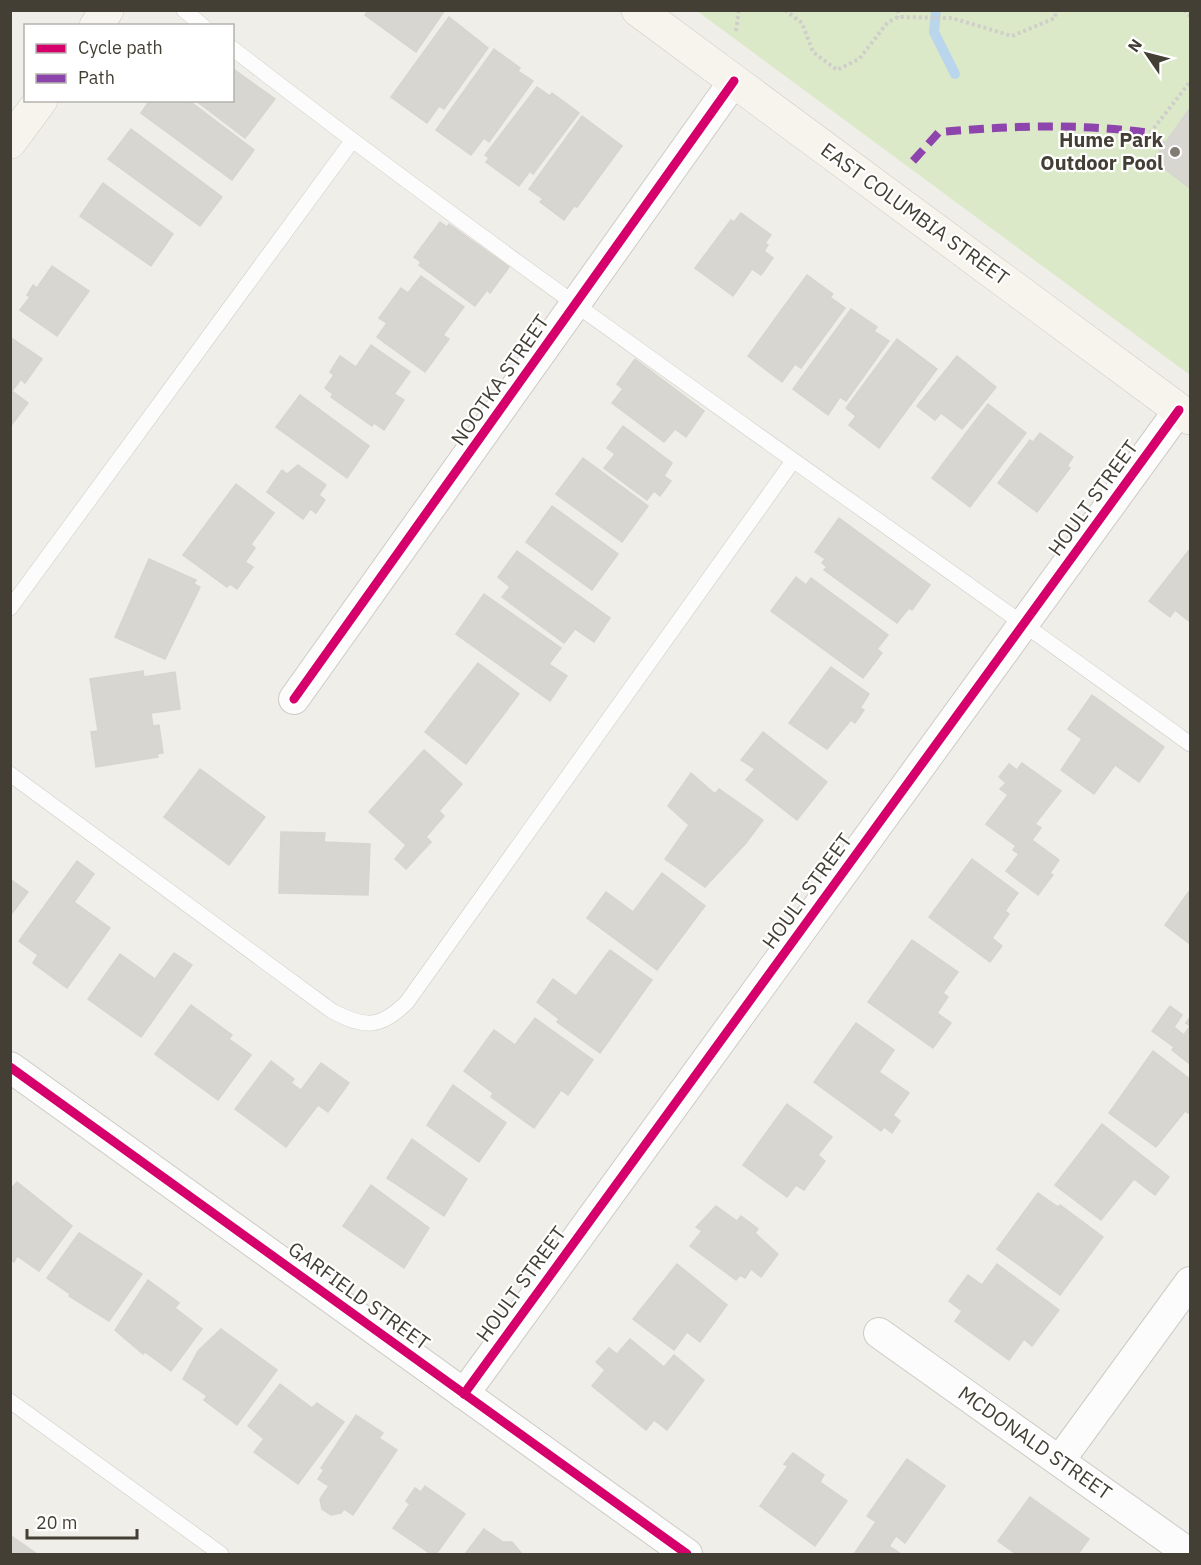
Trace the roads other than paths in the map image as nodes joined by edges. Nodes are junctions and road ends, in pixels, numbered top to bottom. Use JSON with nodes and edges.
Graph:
{"nodes":[{"id":1,"x":107,"y":10,"type":"edge"},
{"id":2,"x":184,"y":10,"type":"edge"},
{"id":3,"x":639,"y":10,"type":"edge"},
{"id":4,"x":97,"y":24,"type":"edge"},
{"id":5,"x":201,"y":24,"type":"edge"},
{"id":6,"x":234,"y":50,"type":"edge"},
{"id":7,"x":734,"y":81,"type":"junction"},
{"id":8,"x":40,"y":102,"type":"edge"},
{"id":9,"x":352,"y":141,"type":"junction"},
{"id":10,"x":10,"y":142,"type":"edge"},
{"id":11,"x":575,"y":304,"type":"junction"},
{"id":12,"x":1185,"y":414,"type":"edge"},
{"id":13,"x":793,"y":461,"type":"junction"},
{"id":14,"x":10,"y":608,"type":"edge"},
{"id":15,"x":1024,"y":624,"type":"junction"},
{"id":16,"x":294,"y":699,"type":"dead end"},
{"id":17,"x":1191,"y":744,"type":"edge"},
{"id":18,"x":10,"y":774,"type":"edge"},
{"id":19,"x":10,"y":1067,"type":"edge"},
{"id":20,"x":1191,"y":1282,"type":"edge"},
{"id":21,"x":879,"y":1333,"type":"dead end"},
{"id":22,"x":464,"y":1394,"type":"junction"},
{"id":23,"x":10,"y":1401,"type":"edge"},
{"id":24,"x":1059,"y":1460,"type":"junction"},
{"id":25,"x":220,"y":1554,"type":"edge"},
{"id":26,"x":687,"y":1554,"type":"edge"},
{"id":27,"x":1190,"y":1554,"type":"edge"}],
"edges":[{"from":1,"to":4,"type":"main road"},
{"from":2,"to":5,"type":"lane"},
{"from":3,"to":7,"type":"main road","name":"EAST COLUMBIA STREET"},
{"from":6,"to":9,"type":"lane"},
{"from":7,"to":11,"type":"street","name":"NOOTKA STREET"},
{"from":7,"to":12,"type":"main road","name":"EAST COLUMBIA STREET"},
{"from":8,"to":10,"type":"main road"},
{"from":9,"to":11,"type":"lane"},
{"from":9,"to":14,"type":"lane"},
{"from":11,"to":13,"type":"lane"},
{"from":11,"to":16,"type":"street","name":"NOOTKA STREET"},
{"from":12,"to":15,"type":"street","name":"HOULT STREET"},
{"from":13,"to":15,"type":"lane"},
{"from":13,"to":18,"type":"lane"},
{"from":15,"to":17,"type":"lane"},
{"from":15,"to":22,"type":"street","name":"HOULT STREET"},
{"from":19,"to":22,"type":"street","name":"GARFIELD STREET"},
{"from":20,"to":24,"type":"street"},
{"from":21,"to":24,"type":"street","name":"MCDONALD STREET"},
{"from":22,"to":26,"type":"street","name":"GARFIELD STREET"},
{"from":23,"to":25,"type":"lane"},
{"from":24,"to":27,"type":"street","name":"MCDONALD STREET"}]}
